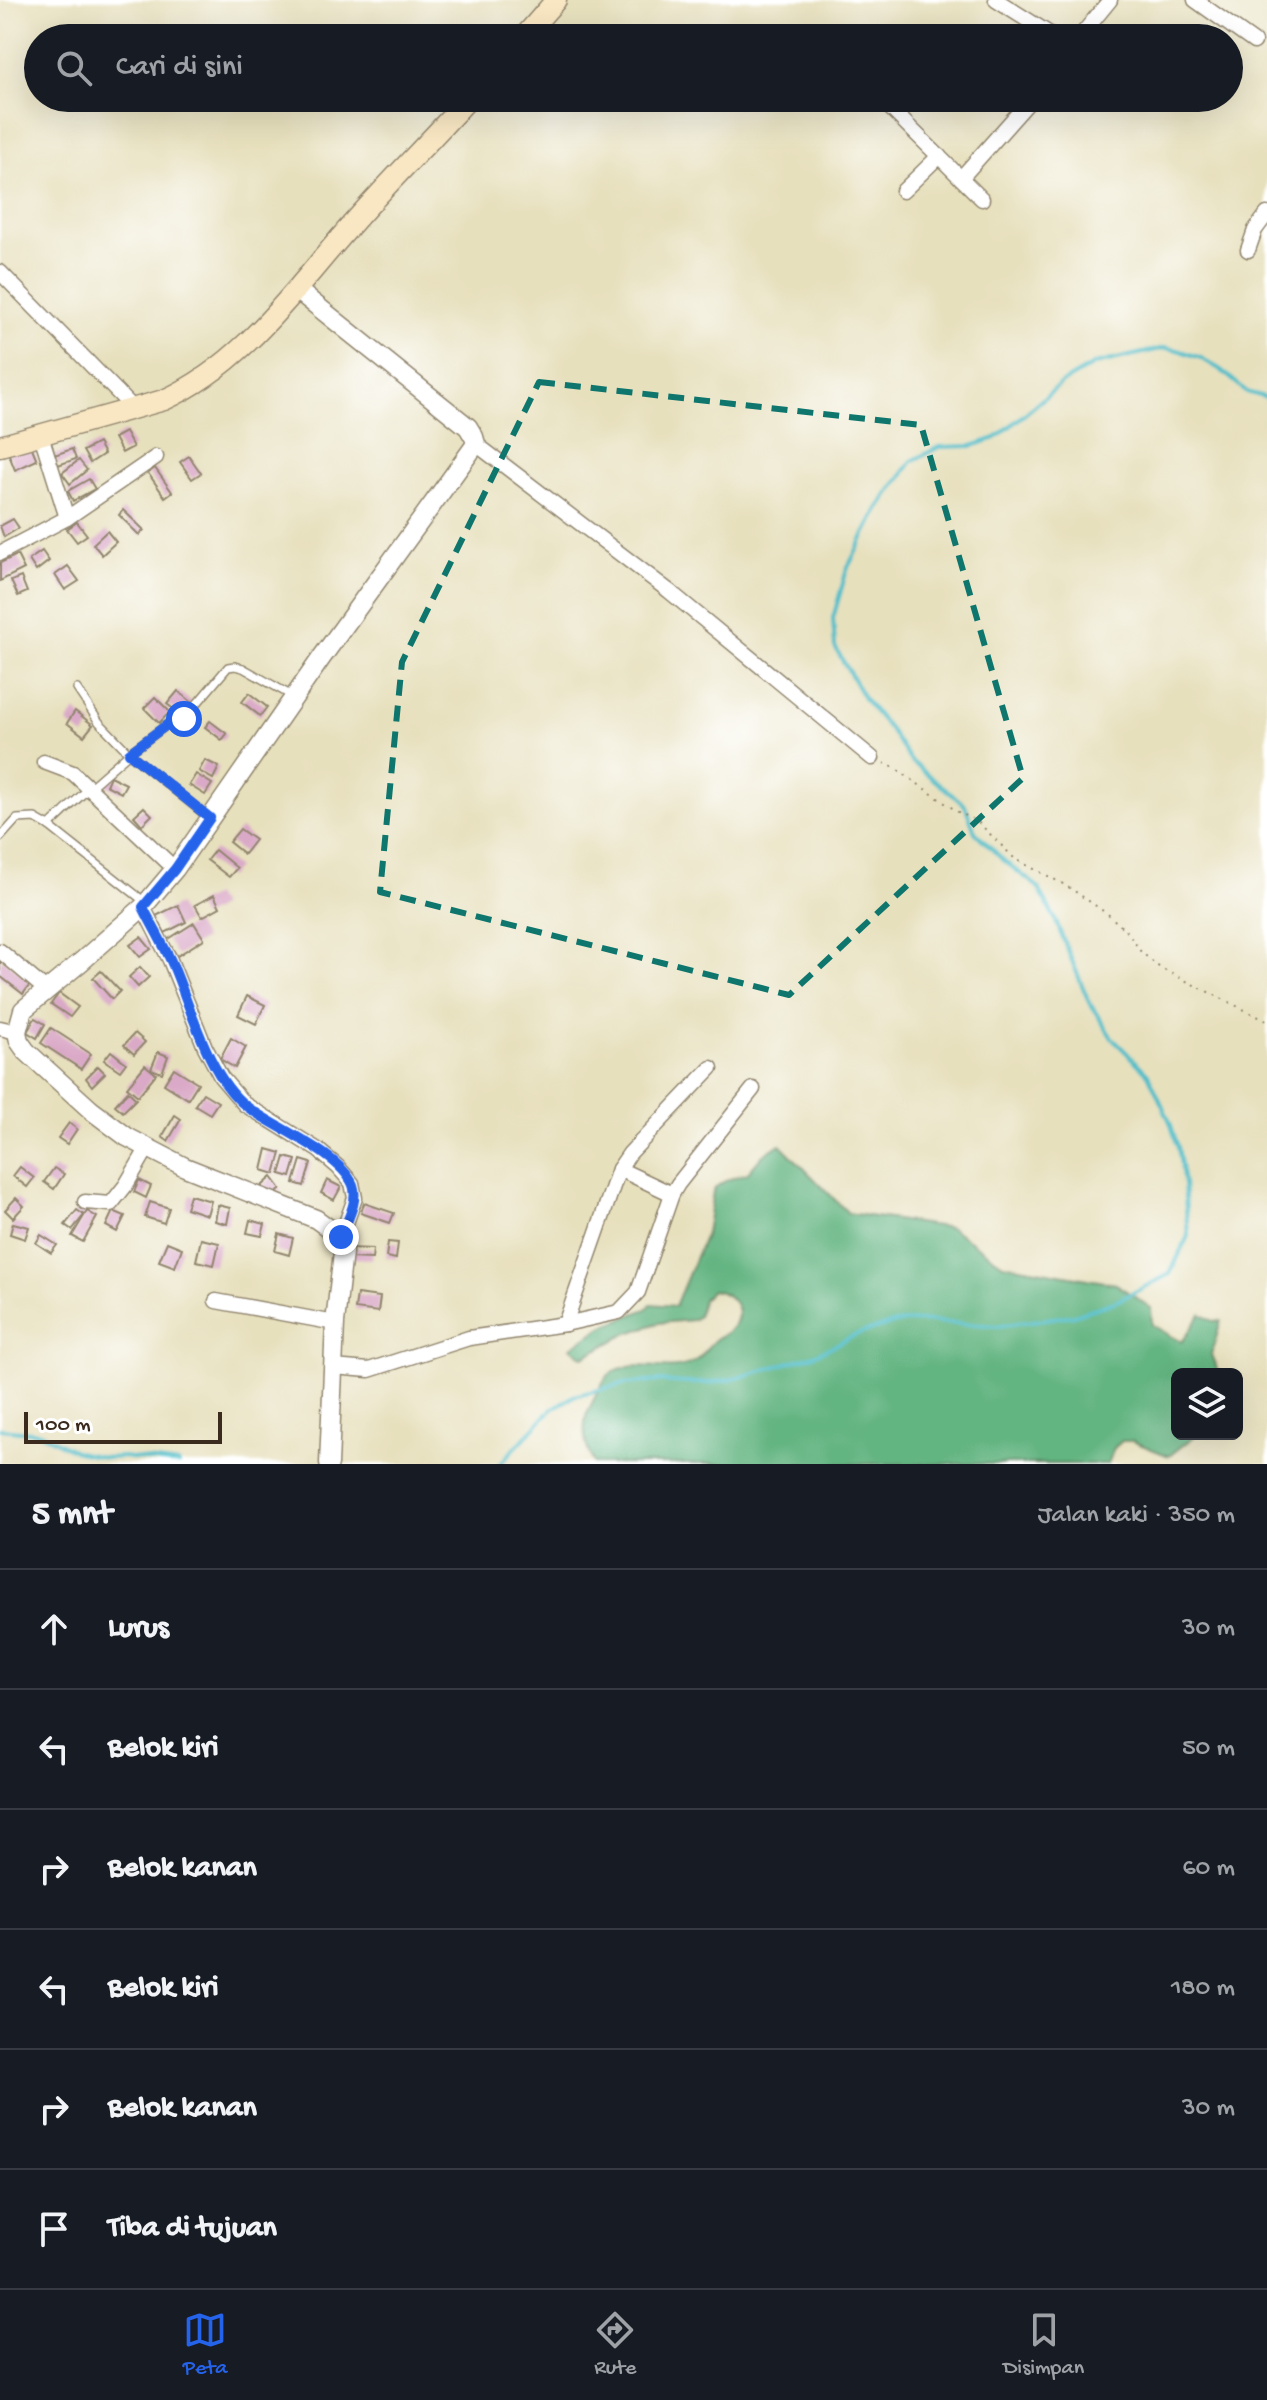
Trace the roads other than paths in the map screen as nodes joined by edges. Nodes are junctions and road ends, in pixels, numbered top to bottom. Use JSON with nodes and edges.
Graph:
{"nodes":[{"id":1,"x":556,"y":0,"type":"edge"},
{"id":2,"x":996,"y":0,"type":"edge"},
{"id":3,"x":1110,"y":0,"type":"edge"},
{"id":4,"x":1195,"y":0,"type":"edge"},
{"id":5,"x":535,"y":24,"type":"edge"},
{"id":6,"x":1034,"y":24,"type":"edge"},
{"id":7,"x":1090,"y":24,"type":"edge"},
{"id":8,"x":1229,"y":24,"type":"edge"},
{"id":9,"x":1243,"y":34,"type":"edge"},
{"id":10,"x":1254,"y":42,"type":"dead end"},
{"id":11,"x":456,"y":112,"type":"edge"},
{"id":12,"x":894,"y":112,"type":"edge"},
{"id":13,"x":1020,"y":112,"type":"edge"},
{"id":14,"x":939,"y":156,"type":"junction"},
{"id":15,"x":961,"y":178,"type":"junction"},
{"id":16,"x":903,"y":191,"type":"dead end"},
{"id":17,"x":982,"y":199,"type":"dead end"},
{"id":18,"x":1267,"y":214,"type":"edge"},
{"id":19,"x":1248,"y":250,"type":"dead end"},
{"id":20,"x":0,"y":272,"type":"edge"},
{"id":21,"x":297,"y":290,"type":"junction"},
{"id":22,"x":134,"y":409,"type":"junction"},
{"id":23,"x":41,"y":435,"type":"junction"},
{"id":24,"x":476,"y":444,"type":"junction"},
{"id":25,"x":0,"y":446,"type":"edge"},
{"id":26,"x":156,"y":457,"type":"dead end"},
{"id":27,"x":67,"y":518,"type":"junction"},
{"id":28,"x":0,"y":553,"type":"edge"},
{"id":29,"x":77,"y":689,"type":"dead end"},
{"id":30,"x":294,"y":697,"type":"junction"},
{"id":31,"x":129,"y":753,"type":"junction"},
{"id":32,"x":872,"y":758,"type":"road end"},
{"id":33,"x":44,"y":762,"type":"dead end"},
{"id":34,"x":89,"y":788,"type":"junction"},
{"id":35,"x":210,"y":818,"type":"junction"},
{"id":36,"x":49,"y":826,"type":"junction"},
{"id":37,"x":0,"y":838,"type":"edge"},
{"id":38,"x":175,"y":869,"type":"junction"},
{"id":39,"x":144,"y":904,"type":"junction"},
{"id":40,"x":0,"y":951,"type":"edge"},
{"id":41,"x":46,"y":990,"type":"junction"},
{"id":42,"x":8,"y":1030,"type":"edge"},
{"id":43,"x":711,"y":1068,"type":"dead end"},
{"id":44,"x":753,"y":1089,"type":"dead end"},
{"id":45,"x":147,"y":1149,"type":"junction"},
{"id":46,"x":619,"y":1169,"type":"junction"},
{"id":47,"x":672,"y":1194,"type":"junction"},
{"id":48,"x":85,"y":1202,"type":"dead end"},
{"id":49,"x":341,"y":1237,"type":"junction"},
{"id":50,"x":216,"y":1301,"type":"dead end"},
{"id":51,"x":335,"y":1323,"type":"junction"},
{"id":52,"x":565,"y":1324,"type":"junction"},
{"id":53,"x":333,"y":1367,"type":"junction"},
{"id":54,"x":329,"y":1464,"type":"edge"}],
"edges":[{"from":1,"to":5,"type":"main road"},
{"from":2,"to":6,"type":"street"},
{"from":3,"to":7,"type":"street"},
{"from":4,"to":8,"type":"street"},
{"from":9,"to":10,"type":"street"},
{"from":11,"to":21,"type":"main road"},
{"from":12,"to":14,"type":"street"},
{"from":13,"to":15,"type":"street"},
{"from":14,"to":15,"type":"street"},
{"from":14,"to":16,"type":"street"},
{"from":15,"to":17,"type":"street"},
{"from":18,"to":19,"type":"street"},
{"from":20,"to":22,"type":"street"},
{"from":21,"to":22,"type":"main road"},
{"from":21,"to":24,"type":"street"},
{"from":22,"to":23,"type":"main road"},
{"from":23,"to":25,"type":"main road"},
{"from":23,"to":27,"type":"street"},
{"from":24,"to":30,"type":"street"},
{"from":24,"to":32,"type":"street"},
{"from":26,"to":27,"type":"street"},
{"from":27,"to":28,"type":"street"},
{"from":29,"to":31,"type":"lane"},
{"from":30,"to":31,"type":"lane"},
{"from":30,"to":35,"type":"street"},
{"from":31,"to":34,"type":"lane"},
{"from":31,"to":35,"type":"lane"},
{"from":33,"to":34,"type":"street"},
{"from":34,"to":36,"type":"lane"},
{"from":34,"to":38,"type":"street"},
{"from":35,"to":38,"type":"street"},
{"from":36,"to":37,"type":"lane"},
{"from":36,"to":39,"type":"lane"},
{"from":38,"to":39,"type":"street"},
{"from":39,"to":41,"type":"street"},
{"from":39,"to":49,"type":"street"},
{"from":40,"to":41,"type":"street"},
{"from":41,"to":42,"type":"street"},
{"from":42,"to":45,"type":"street"},
{"from":43,"to":46,"type":"street"},
{"from":44,"to":47,"type":"street"},
{"from":45,"to":48,"type":"street"},
{"from":45,"to":49,"type":"street"},
{"from":46,"to":47,"type":"street"},
{"from":46,"to":52,"type":"street"},
{"from":47,"to":52,"type":"street"},
{"from":49,"to":51,"type":"street"},
{"from":50,"to":51,"type":"street"},
{"from":51,"to":53,"type":"street"},
{"from":52,"to":53,"type":"street"},
{"from":53,"to":54,"type":"street"}]}
